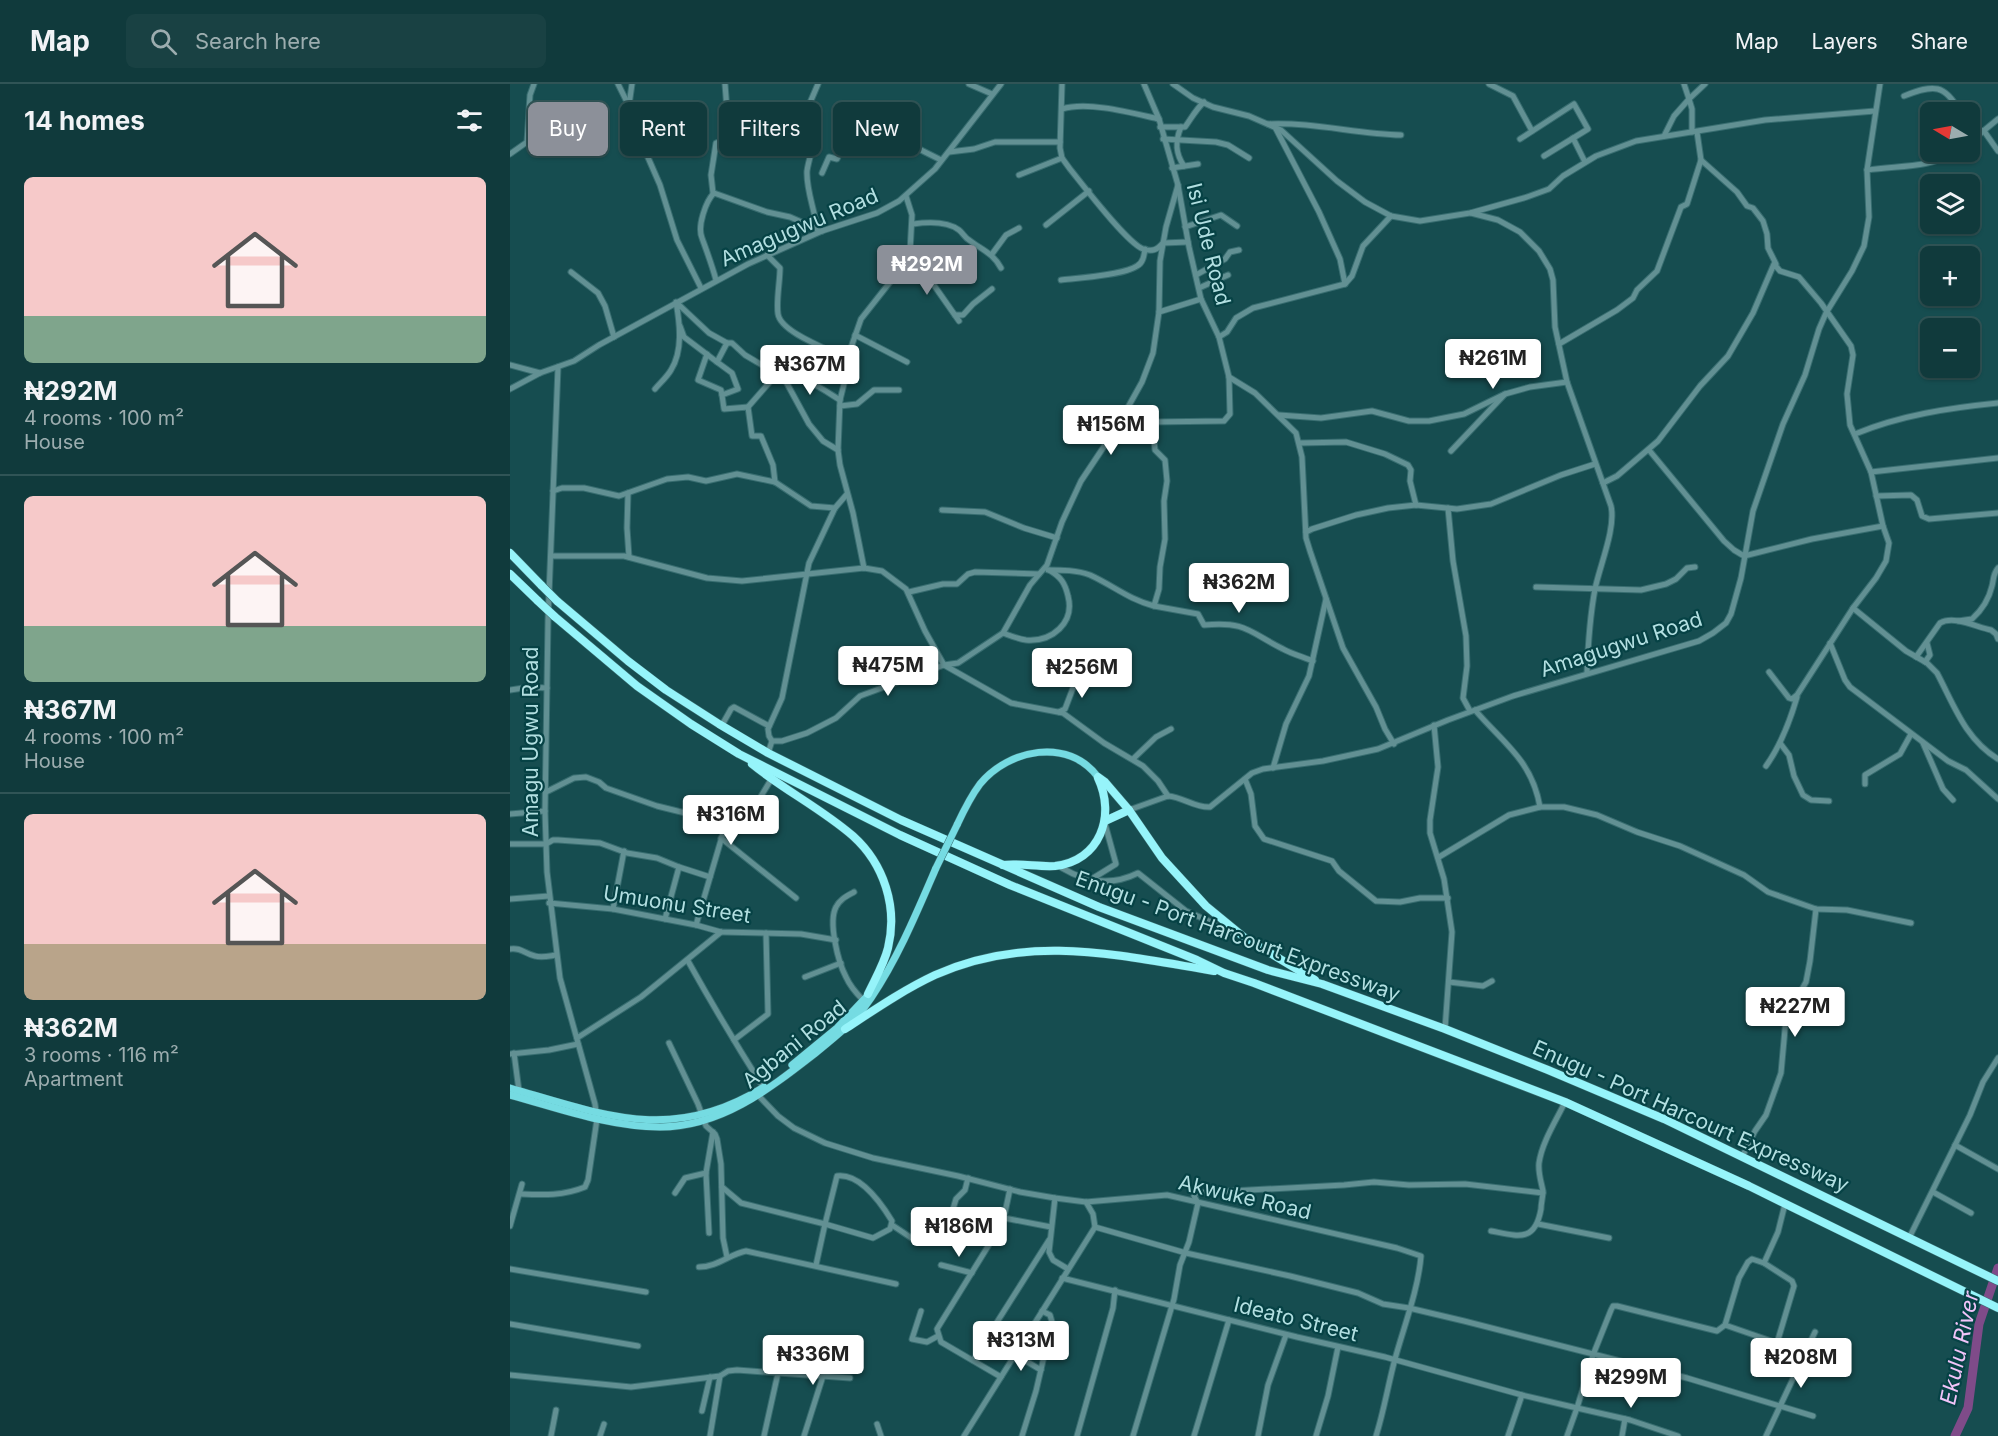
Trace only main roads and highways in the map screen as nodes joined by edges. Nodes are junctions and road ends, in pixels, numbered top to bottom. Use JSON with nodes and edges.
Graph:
{"nodes":[{"id":1,"x":510,"y":553,"type":"edge"},
{"id":2,"x":510,"y":574,"type":"edge"},
{"id":3,"x":739,"y":754,"type":"junction"},
{"id":4,"x":1098,"y":777,"type":"junction"},
{"id":5,"x":1129,"y":810,"type":"junction"},
{"id":6,"x":1105,"y":823,"type":"junction"},
{"id":7,"x":1002,"y":865,"type":"junction"},
{"id":8,"x":1224,"y":973,"type":"junction"},
{"id":9,"x":1322,"y":984,"type":"junction"},
{"id":10,"x":878,"y":986,"type":"junction"},
{"id":11,"x":865,"y":997,"type":"junction"},
{"id":12,"x":845,"y":1029,"type":"junction"},
{"id":13,"x":510,"y":1089,"type":"edge"},
{"id":14,"x":757,"y":1094,"type":"junction"},
{"id":15,"x":510,"y":1095,"type":"edge"},
{"id":16,"x":597,"y":1116,"type":"junction"},
{"id":17,"x":1998,"y":1281,"type":"edge"},
{"id":18,"x":1998,"y":1308,"type":"edge"}],
"edges":[{"from":1,"to":7,"type":"highway","name":"Enugu - Port Harcourt Expressway","bridge":true},
{"from":2,"to":3,"type":"highway","name":"Enugu - Port Harcourt Expressway","bridge":true},
{"from":3,"to":8,"type":"highway","name":"Enugu - Port Harcourt Expressway"},
{"from":3,"to":11,"type":"highway"},
{"from":4,"to":5,"type":"highway"},
{"from":4,"to":6,"type":"highway"},
{"from":4,"to":10,"type":"main road","name":"Agbani Road","bridge":true},
{"from":5,"to":6,"type":"highway"},
{"from":5,"to":9,"type":"highway"},
{"from":6,"to":7,"type":"highway"},
{"from":7,"to":9,"type":"highway","name":"Enugu - Port Harcourt Expressway"},
{"from":8,"to":12,"type":"highway"},
{"from":8,"to":18,"type":"highway","name":"Enugu - Port Harcourt Expressway"},
{"from":9,"to":17,"type":"highway","name":"Enugu - Port Harcourt Expressway"},
{"from":10,"to":11,"type":"main road","name":"Agbani Road"},
{"from":10,"to":12,"type":"main road","name":"Agbani Road"},
{"from":11,"to":14,"type":"main road","name":"Agbani Road"},
{"from":12,"to":14,"type":"main road","name":"Agbani Road"},
{"from":13,"to":16,"type":"main road","name":"Agbani Road"},
{"from":14,"to":16,"type":"main road","name":"Agbani Road"},
{"from":15,"to":16,"type":"main road","name":"Agbani Road"}]}
